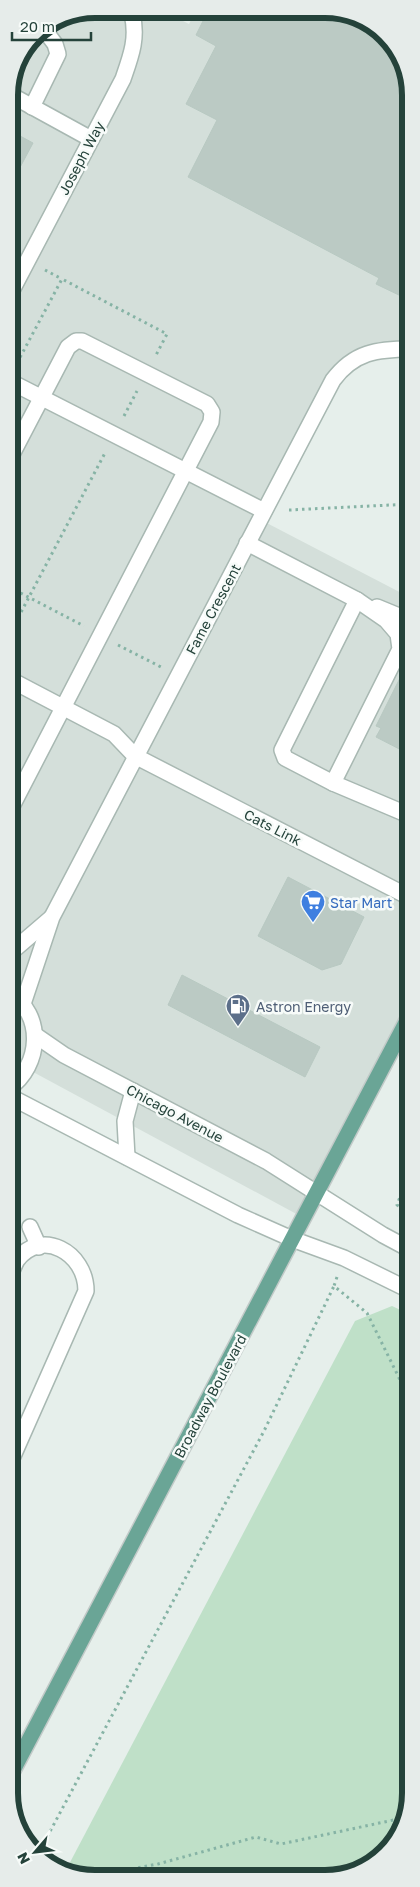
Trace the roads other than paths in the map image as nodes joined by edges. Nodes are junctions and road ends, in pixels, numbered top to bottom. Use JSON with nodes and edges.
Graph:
{"nodes":[{"id":1,"x":133,"y":18,"type":"edge"},
{"id":2,"x":47,"y":34,"type":"edge"},
{"id":3,"x":18,"y":99,"type":"edge"},
{"id":4,"x":32,"y":107,"type":"junction"},
{"id":5,"x":91,"y":139,"type":"junction"},
{"id":6,"x":18,"y":279,"type":"edge"},
{"id":7,"x":402,"y":349,"type":"edge"},
{"id":8,"x":18,"y":386,"type":"edge"},
{"id":9,"x":41,"y":397,"type":"junction"},
{"id":10,"x":18,"y":442,"type":"edge"},
{"id":11,"x":185,"y":472,"type":"junction"},
{"id":12,"x":264,"y":511,"type":"junction"},
{"id":13,"x":247,"y":543,"type":"junction"},
{"id":14,"x":357,"y":600,"type":"junction"},
{"id":15,"x":402,"y":618,"type":"edge"},
{"id":16,"x":18,"y":684,"type":"edge"},
{"id":17,"x":64,"y":707,"type":"junction"},
{"id":18,"x":135,"y":756,"type":"junction"},
{"id":19,"x":333,"y":782,"type":"junction"},
{"id":20,"x":18,"y":795,"type":"edge"},
{"id":21,"x":402,"y":812,"type":"edge"},
{"id":22,"x":402,"y":893,"type":"edge"},
{"id":23,"x":52,"y":917,"type":"junction"},
{"id":24,"x":18,"y":946,"type":"edge"},
{"id":25,"x":18,"y":1000,"type":"edge"},
{"id":26,"x":23,"y":1004,"type":"junction"},
{"id":27,"x":402,"y":1030,"type":"edge"},
{"id":28,"x":35,"y":1035,"type":"junction"},
{"id":29,"x":18,"y":1080,"type":"edge"},
{"id":30,"x":133,"y":1091,"type":"junction"},
{"id":31,"x":18,"y":1101,"type":"edge"},
{"id":32,"x":128,"y":1157,"type":"junction"},
{"id":33,"x":316,"y":1192,"type":"junction"},
{"id":34,"x":30,"y":1227,"type":"dead end"},
{"id":35,"x":292,"y":1239,"type":"junction"},
{"id":36,"x":402,"y":1245,"type":"edge"},
{"id":37,"x":39,"y":1247,"type":"junction"},
{"id":38,"x":18,"y":1259,"type":"edge"},
{"id":39,"x":402,"y":1287,"type":"edge"},
{"id":40,"x":18,"y":1445,"type":"edge"},
{"id":41,"x":18,"y":1763,"type":"edge"}],
"edges":[{"from":1,"to":5,"type":"street","name":"Joseph Way"},
{"from":2,"to":4,"type":"street"},
{"from":3,"to":4,"type":"street"},
{"from":4,"to":5,"type":"street"},
{"from":5,"to":6,"type":"street","name":"Joseph Way"},
{"from":7,"to":12,"type":"street","name":"Fame Crescent"},
{"from":8,"to":9,"type":"street"},
{"from":9,"to":10,"type":"street"},
{"from":9,"to":11,"type":"street"},
{"from":9,"to":11,"type":"street"},
{"from":11,"to":12,"type":"street"},
{"from":11,"to":17,"type":"street"},
{"from":12,"to":13,"type":"street","name":"Fame Crescent"},
{"from":13,"to":14,"type":"street"},
{"from":13,"to":18,"type":"street","name":"Fame Crescent"},
{"from":14,"to":15,"type":"street"},
{"from":14,"to":19,"type":"street"},
{"from":14,"to":19,"type":"street"},
{"from":16,"to":17,"type":"street","name":"Cats Link"},
{"from":17,"to":18,"type":"street","name":"Cats Link"},
{"from":17,"to":20,"type":"street"},
{"from":18,"to":22,"type":"street","name":"Cats Link"},
{"from":18,"to":23,"type":"street","name":"Fame Crescent"},
{"from":19,"to":21,"type":"street"},
{"from":23,"to":24,"type":"street","name":"Fame Crescent"},
{"from":23,"to":26,"type":"street","name":"Fame Crescent"},
{"from":25,"to":26,"type":"street"},
{"from":26,"to":28,"type":"street"},
{"from":27,"to":33,"type":"main road","name":"Broadway Boulevard"},
{"from":28,"to":29,"type":"street"},
{"from":28,"to":30,"type":"street","name":"Chicago Avenue"},
{"from":30,"to":32,"type":"street"},
{"from":30,"to":33,"type":"street","name":"Chicago Avenue"},
{"from":31,"to":32,"type":"street"},
{"from":32,"to":35,"type":"street"},
{"from":33,"to":35,"type":"main road","name":"Broadway Boulevard"},
{"from":33,"to":36,"type":"street","name":"Chicago Avenue"},
{"from":34,"to":37,"type":"street"},
{"from":35,"to":39,"type":"street"},
{"from":35,"to":41,"type":"main road","name":"Broadway Boulevard"},
{"from":37,"to":38,"type":"street"},
{"from":37,"to":40,"type":"street"}]}
